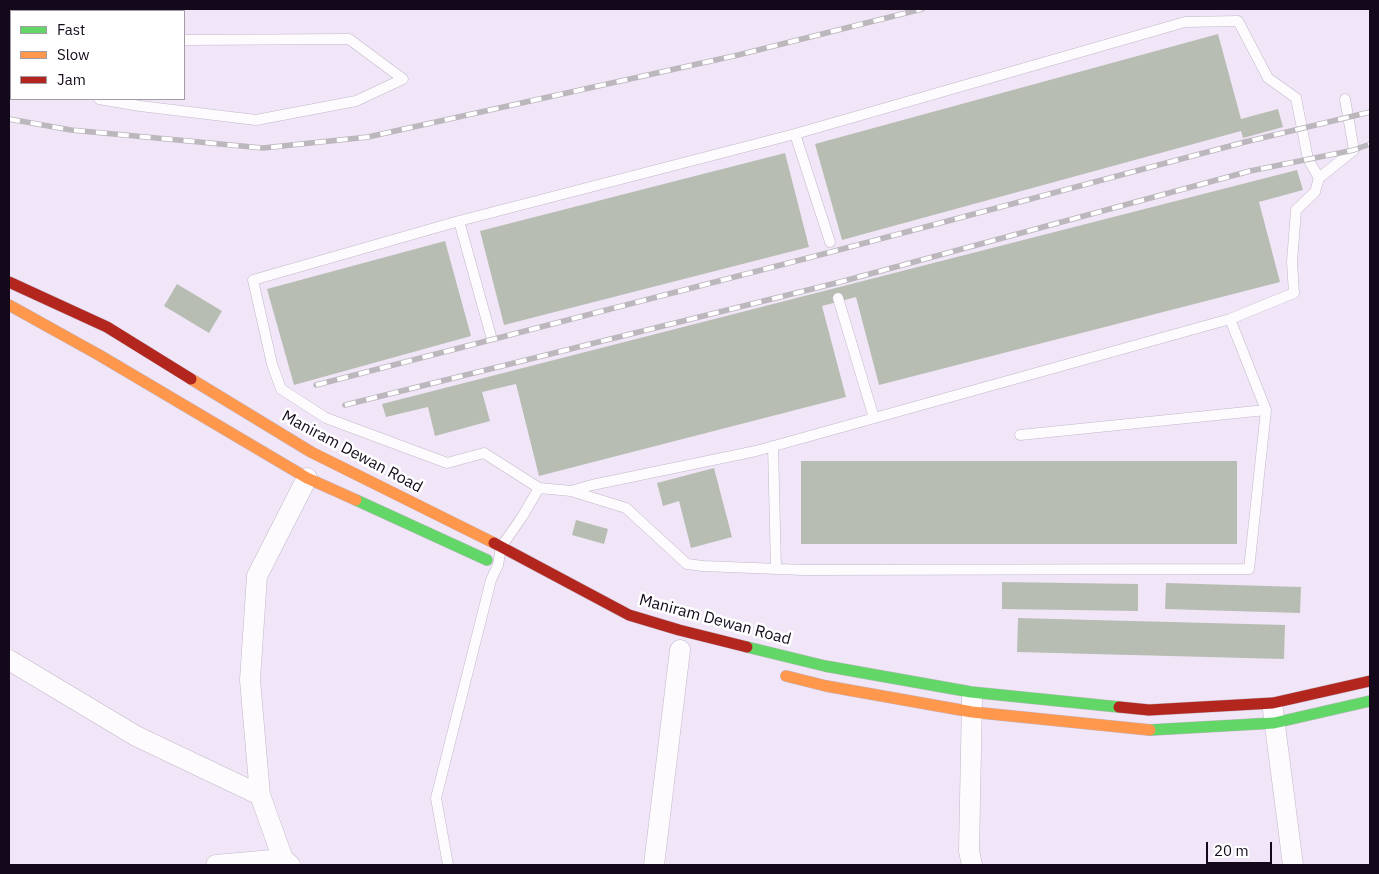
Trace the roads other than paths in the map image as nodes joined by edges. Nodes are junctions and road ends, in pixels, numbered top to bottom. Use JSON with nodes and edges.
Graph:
{"nodes":[{"id":1,"x":185,"y":40,"type":"edge"},
{"id":2,"x":1345,"y":99,"type":"dead end"},
{"id":3,"x":105,"y":100,"type":"edge"},
{"id":4,"x":795,"y":134,"type":"junction"},
{"id":5,"x":1319,"y":178,"type":"junction"},
{"id":6,"x":459,"y":221,"type":"junction"},
{"id":7,"x":830,"y":242,"type":"dead end"},
{"id":8,"x":9,"y":282,"type":"edge"},
{"id":9,"x":838,"y":298,"type":"dead end"},
{"id":10,"x":9,"y":305,"type":"edge"},
{"id":11,"x":1230,"y":319,"type":"junction"},
{"id":12,"x":491,"y":336,"type":"dead end"},
{"id":13,"x":1266,"y":410,"type":"junction"},
{"id":14,"x":874,"y":418,"type":"junction"},
{"id":15,"x":1020,"y":435,"type":"dead end"},
{"id":16,"x":773,"y":446,"type":"junction"},
{"id":17,"x":307,"y":478,"type":"junction"},
{"id":18,"x":539,"y":488,"type":"junction"},
{"id":19,"x":571,"y":491,"type":"junction"},
{"id":20,"x":501,"y":548,"type":"junction"},
{"id":21,"x":503,"y":568,"type":"junction"},
{"id":22,"x":776,"y":569,"type":"junction"},
{"id":23,"x":681,"y":650,"type":"dead end"},
{"id":24,"x":9,"y":660,"type":"edge"},
{"id":25,"x":772,"y":672,"type":"dead end"},
{"id":26,"x":1370,"y":681,"type":"edge"},
{"id":27,"x":971,"y":692,"type":"junction"},
{"id":28,"x":1370,"y":701,"type":"edge"},
{"id":29,"x":1273,"y":703,"type":"junction"},
{"id":30,"x":972,"y":712,"type":"junction"},
{"id":31,"x":1274,"y":723,"type":"junction"},
{"id":32,"x":260,"y":795,"type":"junction"},
{"id":33,"x":287,"y":862,"type":"edge"},
{"id":34,"x":216,"y":865,"type":"edge"},
{"id":35,"x":448,"y":865,"type":"edge"},
{"id":36,"x":654,"y":865,"type":"edge"},
{"id":37,"x":972,"y":865,"type":"edge"},
{"id":38,"x":1293,"y":865,"type":"edge"}],
"edges":[{"from":1,"to":3,"type":"lane"},
{"from":2,"to":5,"type":"lane"},
{"from":4,"to":5,"type":"lane"},
{"from":4,"to":6,"type":"lane"},
{"from":4,"to":7,"type":"lane"},
{"from":5,"to":11,"type":"lane"},
{"from":6,"to":12,"type":"lane"},
{"from":6,"to":18,"type":"lane"},
{"from":8,"to":20,"type":"main road","name":"Maniram Dewan Road"},
{"from":9,"to":14,"type":"lane"},
{"from":10,"to":17,"type":"main road"},
{"from":11,"to":13,"type":"lane"},
{"from":11,"to":14,"type":"lane"},
{"from":13,"to":15,"type":"lane"},
{"from":13,"to":22,"type":"lane"},
{"from":14,"to":16,"type":"lane"},
{"from":16,"to":19,"type":"lane"},
{"from":16,"to":22,"type":"lane"},
{"from":17,"to":21,"type":"main road"},
{"from":17,"to":32,"type":"street"},
{"from":18,"to":19,"type":"lane"},
{"from":18,"to":20,"type":"lane"},
{"from":19,"to":22,"type":"lane"},
{"from":20,"to":21,"type":"lane"},
{"from":20,"to":27,"type":"main road","name":"Maniram Dewan Road"},
{"from":21,"to":35,"type":"lane"},
{"from":23,"to":36,"type":"street"},
{"from":24,"to":32,"type":"street"},
{"from":25,"to":30,"type":"main road"},
{"from":26,"to":29,"type":"main road","name":"Maniram Dewan Road"},
{"from":27,"to":29,"type":"main road","name":"Maniram Dewan Road"},
{"from":27,"to":30,"type":"street"},
{"from":28,"to":31,"type":"main road"},
{"from":29,"to":31,"type":"street"},
{"from":30,"to":31,"type":"main road"},
{"from":30,"to":37,"type":"street"},
{"from":31,"to":38,"type":"street"},
{"from":32,"to":33,"type":"street"},
{"from":33,"to":34,"type":"street"}]}
